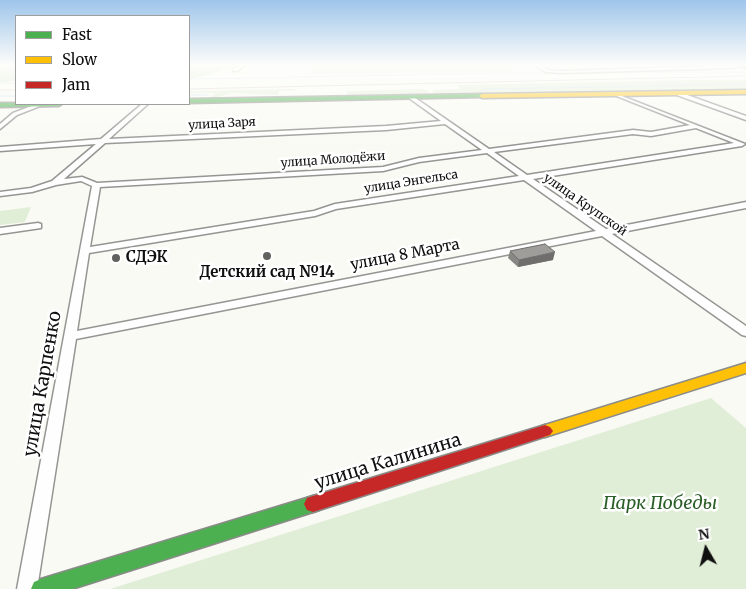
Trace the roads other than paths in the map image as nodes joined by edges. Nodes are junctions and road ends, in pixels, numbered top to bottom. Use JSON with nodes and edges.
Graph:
{"nodes":[{"id":1,"x":746,"y":92,"type":"edge"},
{"id":2,"x":676,"y":93,"type":"junction"},
{"id":3,"x":616,"y":94,"type":"junction"},
{"id":4,"x":411,"y":97,"type":"junction"},
{"id":5,"x":190,"y":101,"type":"edge"},
{"id":6,"x":0,"y":105,"type":"edge"},
{"id":7,"x":15,"y":105,"type":"edge"},
{"id":8,"x":39,"y":105,"type":"edge"},
{"id":9,"x":145,"y":105,"type":"edge"},
{"id":10,"x":15,"y":114,"type":"junction"},
{"id":11,"x":0,"y":115,"type":"edge"},
{"id":12,"x":746,"y":118,"type":"edge"},
{"id":13,"x":444,"y":122,"type":"junction"},
{"id":14,"x":697,"y":126,"type":"junction"},
{"id":15,"x":0,"y":127,"type":"edge"},
{"id":16,"x":103,"y":141,"type":"junction"},
{"id":17,"x":744,"y":144,"type":"edge"},
{"id":18,"x":0,"y":149,"type":"edge"},
{"id":19,"x":486,"y":151,"type":"junction"},
{"id":20,"x":522,"y":177,"type":"junction"},
{"id":21,"x":54,"y":183,"type":"junction"},
{"id":22,"x":96,"y":185,"type":"junction"},
{"id":23,"x":3,"y":193,"type":"edge"},
{"id":24,"x":0,"y":203,"type":"edge"},
{"id":25,"x":746,"y":205,"type":"edge"},
{"id":26,"x":38,"y":226,"type":"dead end"},
{"id":27,"x":0,"y":231,"type":"edge"},
{"id":28,"x":602,"y":232,"type":"junction"},
{"id":29,"x":85,"y":251,"type":"junction"},
{"id":30,"x":746,"y":332,"type":"edge"},
{"id":31,"x":70,"y":336,"type":"junction"},
{"id":32,"x":746,"y":368,"type":"edge"},
{"id":33,"x":27,"y":589,"type":"edge"},
{"id":34,"x":41,"y":589,"type":"edge"}],
"edges":[{"from":1,"to":2,"type":"main road"},
{"from":2,"to":3,"type":"main road"},
{"from":2,"to":12,"type":"street"},
{"from":3,"to":4,"type":"main road"},
{"from":3,"to":14,"type":"street"},
{"from":4,"to":5,"type":"main road"},
{"from":4,"to":13,"type":"street","name":"улица Крупской"},
{"from":6,"to":7,"type":"main road"},
{"from":8,"to":10,"type":"street"},
{"from":9,"to":16,"type":"street"},
{"from":10,"to":11,"type":"street"},
{"from":10,"to":15,"type":"street"},
{"from":13,"to":16,"type":"street","name":"улица Заря"},
{"from":13,"to":19,"type":"street","name":"улица Крупской"},
{"from":14,"to":17,"type":"street"},
{"from":14,"to":19,"type":"street","name":"улица Молодёжи"},
{"from":16,"to":18,"type":"street","name":"улица Заря"},
{"from":16,"to":21,"type":"street"},
{"from":17,"to":20,"type":"street","name":"улица Энгельса"},
{"from":19,"to":20,"type":"street","name":"улица Крупской"},
{"from":19,"to":22,"type":"street","name":"улица Молодёжи"},
{"from":20,"to":28,"type":"street","name":"улица Крупской"},
{"from":20,"to":29,"type":"street","name":"улица Энгельса"},
{"from":21,"to":22,"type":"street","name":"улица Молодёжи"},
{"from":21,"to":23,"type":"street","name":"улица Молодёжи"},
{"from":22,"to":29,"type":"street","name":"улица Карпенко"},
{"from":23,"to":24,"type":"street"},
{"from":25,"to":28,"type":"street","name":"улица 8 Марта"},
{"from":26,"to":27,"type":"street"},
{"from":28,"to":30,"type":"street","name":"улица Крупской"},
{"from":28,"to":31,"type":"street","name":"улица 8 Марта"},
{"from":29,"to":31,"type":"street","name":"улица Карпенко"},
{"from":31,"to":33,"type":"street","name":"улица Карпенко"},
{"from":32,"to":34,"type":"main road","name":"улица Калинина"}]}
